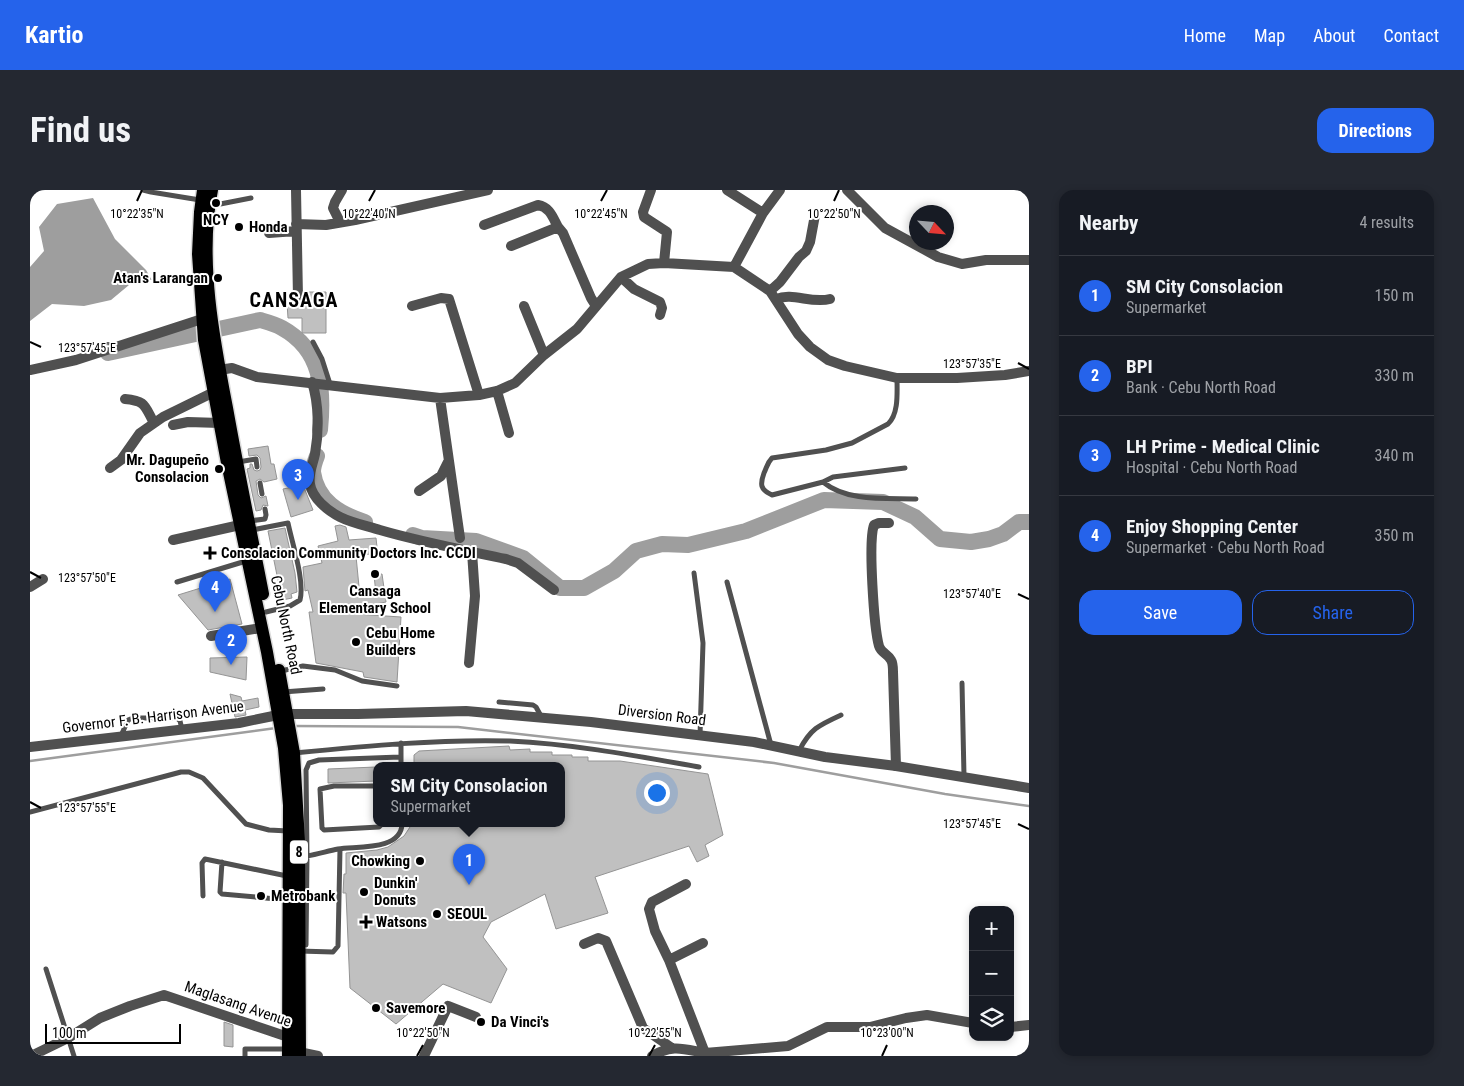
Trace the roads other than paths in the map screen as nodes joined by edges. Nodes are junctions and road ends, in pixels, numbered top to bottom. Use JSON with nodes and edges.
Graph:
{"nodes":[{"id":1,"x":143,"y":190,"type":"edge"},
{"id":2,"x":212,"y":190,"type":"edge"},
{"id":3,"x":296,"y":190,"type":"edge"},
{"id":4,"x":342,"y":190,"type":"edge"},
{"id":5,"x":488,"y":190,"type":"edge"},
{"id":6,"x":651,"y":190,"type":"edge"},
{"id":7,"x":727,"y":190,"type":"edge"},
{"id":8,"x":780,"y":190,"type":"edge"},
{"id":9,"x":847,"y":190,"type":"edge"},
{"id":10,"x":151,"y":191,"type":"edge"},
{"id":11,"x":251,"y":198,"type":"dead end"},
{"id":12,"x":204,"y":199,"type":"edge"},
{"id":13,"x":763,"y":213,"type":"junction"},
{"id":14,"x":815,"y":215,"type":"dead end"},
{"id":15,"x":340,"y":222,"type":"junction"},
{"id":16,"x":484,"y":225,"type":"dead end"},
{"id":17,"x":558,"y":227,"type":"junction"},
{"id":18,"x":296,"y":228,"type":"junction"},
{"id":19,"x":269,"y":233,"type":"dead end"},
{"id":20,"x":511,"y":246,"type":"dead end"},
{"id":21,"x":1029,"y":260,"type":"edge"},
{"id":22,"x":664,"y":263,"type":"junction"},
{"id":23,"x":734,"y":267,"type":"junction"},
{"id":24,"x":621,"y":277,"type":"junction"},
{"id":25,"x":773,"y":295,"type":"junction"},
{"id":26,"x":298,"y":298,"type":"dead end"},
{"id":27,"x":830,"y":298,"type":"dead end"},
{"id":28,"x":412,"y":306,"type":"dead end"},
{"id":29,"x":524,"y":306,"type":"dead end"},
{"id":30,"x":596,"y":306,"type":"junction"},
{"id":31,"x":660,"y":315,"type":"dead end"},
{"id":32,"x":206,"y":320,"type":"junction"},
{"id":33,"x":210,"y":340,"type":"junction"},
{"id":34,"x":313,"y":342,"type":"dead end"},
{"id":35,"x":544,"y":354,"type":"junction"},
{"id":36,"x":30,"y":370,"type":"edge"},
{"id":37,"x":220,"y":370,"type":"junction"},
{"id":38,"x":1029,"y":371,"type":"edge"},
{"id":39,"x":896,"y":378,"type":"junction"},
{"id":40,"x":321,"y":383,"type":"junction"},
{"id":41,"x":497,"y":391,"type":"junction"},
{"id":42,"x":214,"y":392,"type":"junction"},
{"id":43,"x":479,"y":395,"type":"junction"},
{"id":44,"x":440,"y":398,"type":"junction"},
{"id":45,"x":125,"y":399,"type":"dead end"},
{"id":46,"x":154,"y":423,"type":"junction"},
{"id":47,"x":220,"y":423,"type":"junction"},
{"id":48,"x":173,"y":425,"type":"dead end"},
{"id":49,"x":509,"y":433,"type":"dead end"},
{"id":50,"x":448,"y":461,"type":"junction"},
{"id":51,"x":237,"y":462,"type":"junction"},
{"id":52,"x":257,"y":467,"type":"dead end"},
{"id":53,"x":110,"y":468,"type":"dead end"},
{"id":54,"x":905,"y":468,"type":"dead end"},
{"id":55,"x":260,"y":482,"type":"dead end"},
{"id":56,"x":823,"y":482,"type":"junction"},
{"id":57,"x":419,"y":492,"type":"dead end"},
{"id":58,"x":262,"y":494,"type":"dead end"},
{"id":59,"x":916,"y":499,"type":"dead end"},
{"id":60,"x":265,"y":509,"type":"dead end"},
{"id":61,"x":889,"y":523,"type":"dead end"},
{"id":62,"x":246,"y":526,"type":"junction"},
{"id":63,"x":460,"y":538,"type":"dead end"},
{"id":64,"x":173,"y":540,"type":"dead end"},
{"id":65,"x":472,"y":552,"type":"junction"},
{"id":66,"x":247,"y":561,"type":"junction"},
{"id":67,"x":694,"y":573,"type":"dead end"},
{"id":68,"x":43,"y":579,"type":"dead end"},
{"id":69,"x":176,"y":582,"type":"dead end"},
{"id":70,"x":727,"y":582,"type":"dead end"},
{"id":71,"x":30,"y":587,"type":"edge"},
{"id":72,"x":554,"y":590,"type":"dead end"},
{"id":73,"x":266,"y":612,"type":"junction"},
{"id":74,"x":261,"y":628,"type":"junction"},
{"id":75,"x":211,"y":636,"type":"dead end"},
{"id":76,"x":469,"y":663,"type":"dead end"},
{"id":77,"x":279,"y":671,"type":"junction"},
{"id":78,"x":962,"y":683,"type":"dead end"},
{"id":79,"x":397,"y":686,"type":"dead end"},
{"id":80,"x":323,"y":689,"type":"dead end"},
{"id":81,"x":283,"y":692,"type":"junction"},
{"id":82,"x":499,"y":702,"type":"dead end"},
{"id":83,"x":841,"y":715,"type":"dead end"},
{"id":84,"x":284,"y":717,"type":"junction"},
{"id":85,"x":542,"y":718,"type":"junction"},
{"id":86,"x":182,"y":729,"type":"junction"},
{"id":87,"x":700,"y":735,"type":"junction"},
{"id":88,"x":120,"y":738,"type":"junction"},
{"id":89,"x":287,"y":738,"type":"junction"},
{"id":90,"x":401,"y":743,"type":"junction"},
{"id":91,"x":771,"y":745,"type":"junction"},
{"id":92,"x":30,"y":747,"type":"edge"},
{"id":93,"x":799,"y":751,"type":"junction"},
{"id":94,"x":294,"y":754,"type":"junction"},
{"id":95,"x":400,"y":757,"type":"junction"},
{"id":96,"x":401,"y":762,"type":"edge"},
{"id":97,"x":896,"y":766,"type":"junction"},
{"id":98,"x":699,"y":767,"type":"dead end"},
{"id":99,"x":964,"y":776,"type":"junction"},
{"id":100,"x":373,"y":786,"type":"edge"},
{"id":101,"x":1029,"y":788,"type":"edge"},
{"id":102,"x":30,"y":812,"type":"edge"},
{"id":103,"x":379,"y":827,"type":"edge"},
{"id":104,"x":402,"y":827,"type":"edge"},
{"id":105,"x":288,"y":831,"type":"junction"},
{"id":106,"x":340,"y":849,"type":"junction"},
{"id":107,"x":307,"y":856,"type":"junction"},
{"id":108,"x":222,"y":862,"type":"junction"},
{"id":109,"x":287,"y":876,"type":"junction"},
{"id":110,"x":686,"y":884,"type":"dead end"},
{"id":111,"x":203,"y":896,"type":"dead end"},
{"id":112,"x":288,"y":900,"type":"junction"},
{"id":113,"x":703,"y":943,"type":"dead end"},
{"id":114,"x":584,"y":944,"type":"dead end"},
{"id":115,"x":298,"y":951,"type":"junction"},
{"id":116,"x":670,"y":960,"type":"junction"},
{"id":117,"x":46,"y":969,"type":"dead end"},
{"id":118,"x":476,"y":1017,"type":"dead end"},
{"id":119,"x":969,"y":1022,"type":"edge"},
{"id":120,"x":1029,"y":1025,"type":"edge"},
{"id":121,"x":1014,"y":1027,"type":"edge"},
{"id":122,"x":68,"y":1038,"type":"junction"},
{"id":123,"x":672,"y":1048,"type":"junction"},
{"id":124,"x":294,"y":1049,"type":"edge"},
{"id":125,"x":706,"y":1053,"type":"junction"},
{"id":126,"x":31,"y":1056,"type":"edge"},
{"id":127,"x":74,"y":1056,"type":"edge"},
{"id":128,"x":245,"y":1056,"type":"edge"},
{"id":129,"x":318,"y":1056,"type":"edge"},
{"id":130,"x":424,"y":1056,"type":"edge"},
{"id":131,"x":652,"y":1056,"type":"edge"}],
"edges":[{"from":1,"to":10,"type":"lane"},
{"from":2,"to":12,"type":"main road","name":"Cebu North Road","number":"8"},
{"from":3,"to":18,"type":"street"},
{"from":4,"to":15,"type":"street"},
{"from":5,"to":15,"type":"street"},
{"from":6,"to":22,"type":"street"},
{"from":7,"to":13,"type":"street"},
{"from":8,"to":13,"type":"street"},
{"from":9,"to":21,"type":"street"},
{"from":10,"to":12,"type":"lane"},
{"from":11,"to":12,"type":"lane"},
{"from":12,"to":32,"type":"main road","name":"Cebu North Road","number":"8"},
{"from":13,"to":23,"type":"street"},
{"from":14,"to":25,"type":"street"},
{"from":15,"to":18,"type":"street"},
{"from":16,"to":17,"type":"street"},
{"from":17,"to":20,"type":"street"},
{"from":17,"to":30,"type":"street"},
{"from":18,"to":19,"type":"street"},
{"from":18,"to":26,"type":"street"},
{"from":22,"to":23,"type":"street"},
{"from":22,"to":24,"type":"street"},
{"from":23,"to":25,"type":"street"},
{"from":24,"to":30,"type":"street"},
{"from":24,"to":31,"type":"street"},
{"from":25,"to":27,"type":"street"},
{"from":25,"to":39,"type":"street"},
{"from":28,"to":43,"type":"street"},
{"from":29,"to":35,"type":"street"},
{"from":30,"to":35,"type":"street"},
{"from":32,"to":33,"type":"main road","name":"Cebu North Road","number":"8"},
{"from":32,"to":36,"type":"street"},
{"from":33,"to":37,"type":"main road","name":"Cebu North Road","number":"8"},
{"from":33,"to":42,"type":"main road","name":"Cebu North Road","number":"8"},
{"from":34,"to":40,"type":"lane"},
{"from":35,"to":41,"type":"street"},
{"from":37,"to":40,"type":"street"},
{"from":37,"to":51,"type":"main road","name":"Cebu North Road","number":"8"},
{"from":38,"to":39,"type":"street"},
{"from":39,"to":56,"type":"lane"},
{"from":40,"to":44,"type":"street"},
{"from":40,"to":65,"type":"street"},
{"from":41,"to":43,"type":"street"},
{"from":41,"to":49,"type":"street"},
{"from":42,"to":46,"type":"street"},
{"from":42,"to":47,"type":"main road","name":"Cebu North Road","number":"8"},
{"from":43,"to":44,"type":"street"},
{"from":44,"to":50,"type":"street"},
{"from":45,"to":46,"type":"street"},
{"from":46,"to":53,"type":"street"},
{"from":47,"to":48,"type":"street"},
{"from":47,"to":62,"type":"main road","name":"Cebu North Road","number":"8"},
{"from":50,"to":57,"type":"street"},
{"from":50,"to":63,"type":"street"},
{"from":51,"to":52,"type":"lane"},
{"from":51,"to":62,"type":"main road","name":"Cebu North Road","number":"8"},
{"from":54,"to":56,"type":"lane"},
{"from":55,"to":58,"type":"lane"},
{"from":56,"to":59,"type":"lane"},
{"from":60,"to":62,"type":"lane"},
{"from":61,"to":97,"type":"street"},
{"from":62,"to":64,"type":"street"},
{"from":62,"to":66,"type":"main road","name":"Cebu North Road","number":"8"},
{"from":62,"to":73,"type":"main road","name":"Cebu North Road","number":"8"},
{"from":62,"to":73,"type":"lane"},
{"from":65,"to":72,"type":"street"},
{"from":65,"to":76,"type":"street"},
{"from":66,"to":69,"type":"lane"},
{"from":66,"to":74,"type":"main road","name":"Cebu North Road","number":"8"},
{"from":67,"to":87,"type":"lane"},
{"from":68,"to":71,"type":"street"},
{"from":70,"to":91,"type":"lane"},
{"from":73,"to":77,"type":"main road","name":"Cebu North Road","number":"8"},
{"from":74,"to":75,"type":"street"},
{"from":74,"to":84,"type":"main road","name":"Cebu North Road","number":"8"},
{"from":77,"to":79,"type":"lane"},
{"from":77,"to":81,"type":"main road","name":"Cebu North Road","number":"8"},
{"from":78,"to":99,"type":"lane"},
{"from":80,"to":81,"type":"lane"},
{"from":81,"to":84,"type":"main road","name":"Cebu North Road","number":"8"},
{"from":82,"to":85,"type":"lane"},
{"from":83,"to":93,"type":"lane"},
{"from":84,"to":85,"type":"street","name":"Diversion Road"},
{"from":84,"to":86,"type":"street","name":"Governor F. B. Harrison Avenue"},
{"from":84,"to":89,"type":"main road","name":"Cebu North Road","number":"8"},
{"from":85,"to":87,"type":"street","name":"Diversion Road"},
{"from":86,"to":88,"type":"street","name":"Governor F. B. Harrison Avenue"},
{"from":86,"to":88,"type":"lane"},
{"from":87,"to":91,"type":"street","name":"Diversion Road"},
{"from":88,"to":92,"type":"street","name":"Governor F. B. Harrison Avenue"},
{"from":89,"to":94,"type":"main road","name":"Cebu North Road","number":"8"},
{"from":89,"to":105,"type":"main road","name":"Cebu North Road","number":"8"},
{"from":90,"to":94,"type":"lane"},
{"from":90,"to":95,"type":"lane"},
{"from":90,"to":98,"type":"lane"},
{"from":91,"to":93,"type":"street","name":"Diversion Road"},
{"from":93,"to":97,"type":"street","name":"Diversion Road"},
{"from":94,"to":115,"type":"main road","name":"Cebu North Road","number":"8"},
{"from":95,"to":96,"type":"lane"},
{"from":95,"to":107,"type":"lane"},
{"from":97,"to":99,"type":"street","name":"Diversion Road"},
{"from":99,"to":101,"type":"street","name":"Diversion Road"},
{"from":100,"to":103,"type":"lane"},
{"from":102,"to":105,"type":"lane"},
{"from":104,"to":106,"type":"lane"},
{"from":105,"to":109,"type":"main road","name":"Cebu North Road","number":"8"},
{"from":106,"to":107,"type":"lane"},
{"from":106,"to":115,"type":"lane"},
{"from":107,"to":115,"type":"lane"},
{"from":108,"to":109,"type":"lane"},
{"from":108,"to":111,"type":"lane"},
{"from":108,"to":112,"type":"lane"},
{"from":109,"to":112,"type":"main road","name":"Cebu North Road","number":"8"},
{"from":110,"to":116,"type":"street"},
{"from":112,"to":115,"type":"main road","name":"Cebu North Road","number":"8"},
{"from":113,"to":116,"type":"street"},
{"from":114,"to":123,"type":"street"},
{"from":115,"to":124,"type":"main road","name":"Cebu North Road","number":"8"},
{"from":116,"to":125,"type":"street"},
{"from":117,"to":122,"type":"lane"},
{"from":118,"to":130,"type":"street"},
{"from":119,"to":125,"type":"street"},
{"from":120,"to":121,"type":"street"},
{"from":122,"to":124,"type":"street","name":"Maglasang Avenue"},
{"from":122,"to":126,"type":"street","name":"Maglasang Avenue"},
{"from":122,"to":127,"type":"lane"},
{"from":123,"to":125,"type":"street"},
{"from":123,"to":131,"type":"street"},
{"from":124,"to":128,"type":"lane"},
{"from":124,"to":129,"type":"street","name":"Maglasang Avenue"}]}
